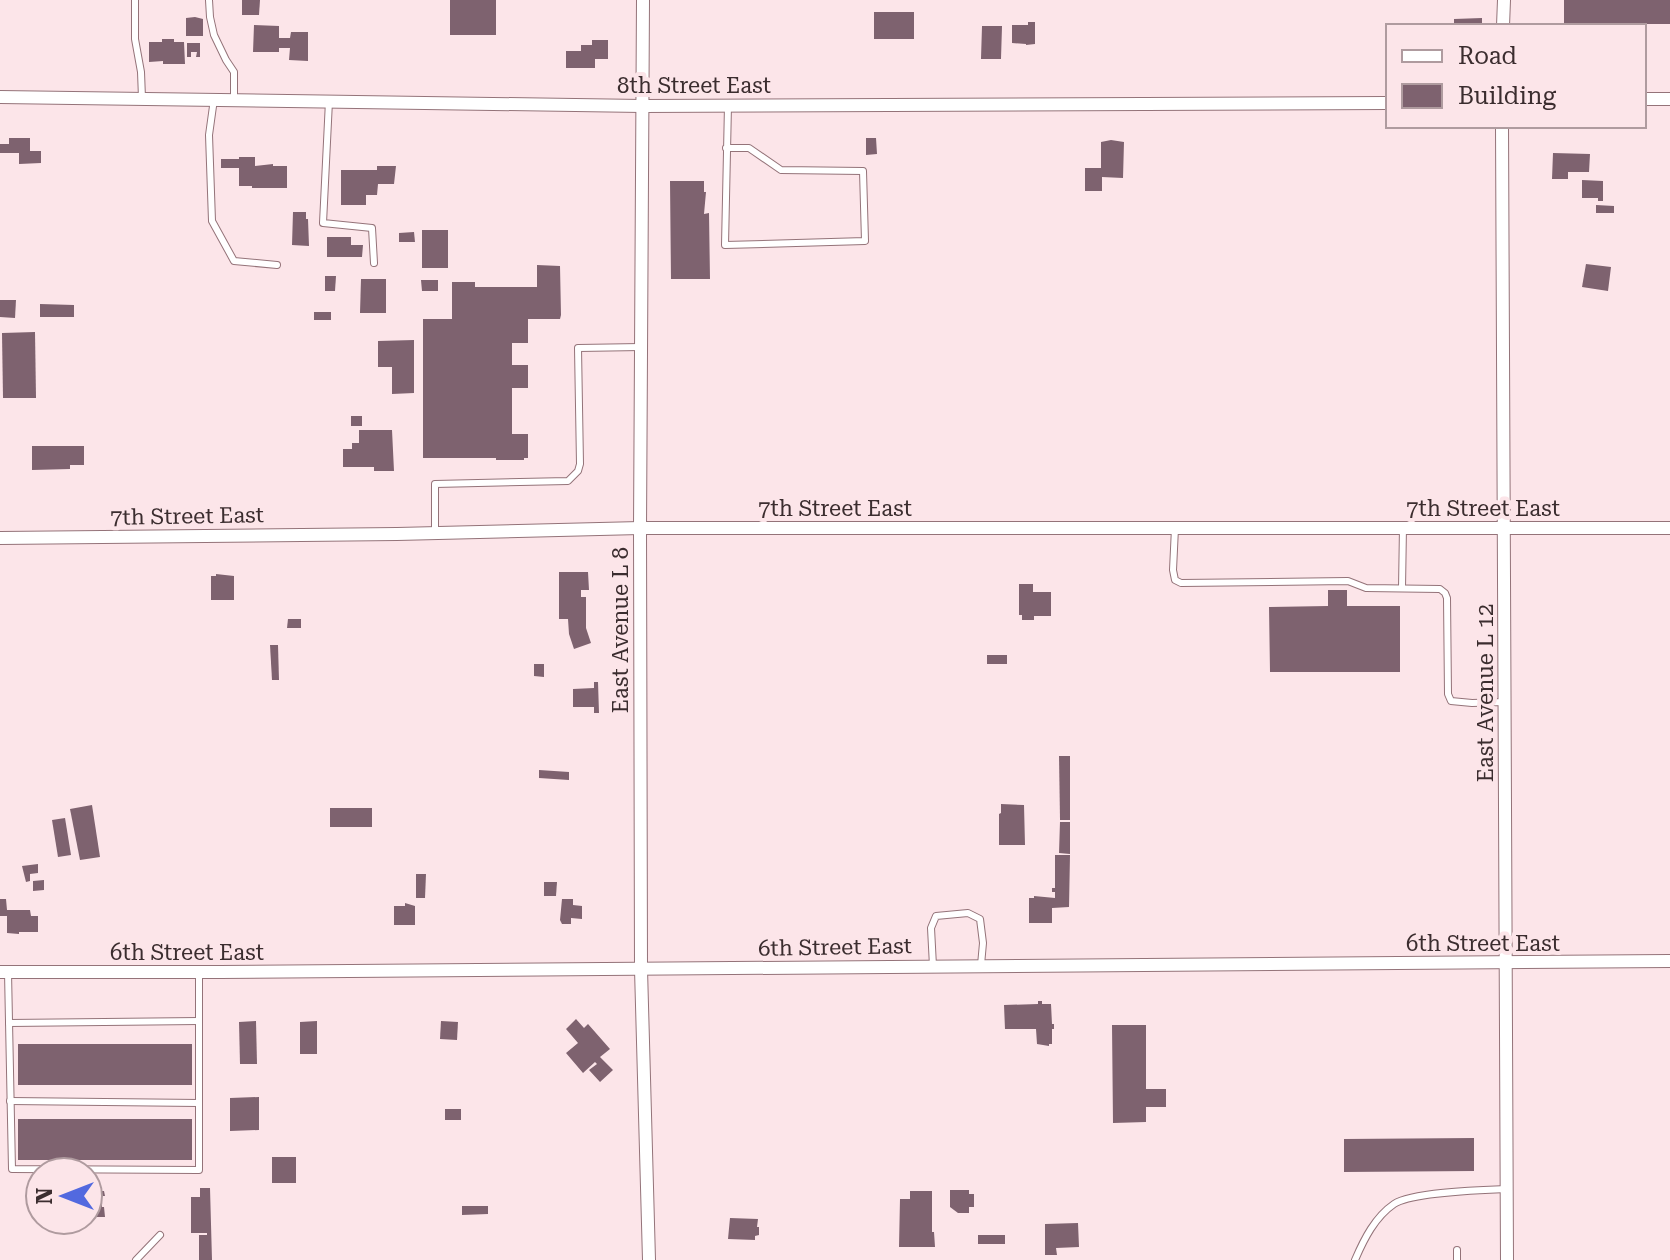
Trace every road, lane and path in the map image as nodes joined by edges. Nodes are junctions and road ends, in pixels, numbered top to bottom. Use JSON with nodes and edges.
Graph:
{"nodes":[{"id":1,"x":135,"y":0,"type":"edge"},
{"id":2,"x":209,"y":0,"type":"edge"},
{"id":3,"x":643,"y":0,"type":"edge"},
{"id":4,"x":1504,"y":0,"type":"edge"},
{"id":5,"x":1503,"y":24,"type":"edge"},
{"id":6,"x":0,"y":97,"type":"edge"},
{"id":7,"x":142,"y":98,"type":"junction"},
{"id":8,"x":214,"y":99,"type":"junction"},
{"id":9,"x":234,"y":99,"type":"junction"},
{"id":10,"x":1646,"y":99,"type":"edge"},
{"id":11,"x":1670,"y":99,"type":"edge"},
{"id":12,"x":329,"y":101,"type":"junction"},
{"id":13,"x":1386,"y":103,"type":"edge"},
{"id":14,"x":728,"y":105,"type":"junction"},
{"id":15,"x":642,"y":106,"type":"junction"},
{"id":16,"x":1502,"y":128,"type":"edge"},
{"id":17,"x":726,"y":148,"type":"junction"},
{"id":18,"x":374,"y":263,"type":"dead end"},
{"id":19,"x":277,"y":265,"type":"dead end"},
{"id":20,"x":641,"y":347,"type":"junction"},
{"id":21,"x":1403,"y":527,"type":"junction"},
{"id":22,"x":640,"y":528,"type":"junction"},
{"id":23,"x":1175,"y":528,"type":"junction"},
{"id":24,"x":1504,"y":528,"type":"junction"},
{"id":25,"x":1670,"y":528,"type":"edge"},
{"id":26,"x":435,"y":533,"type":"junction"},
{"id":27,"x":0,"y":538,"type":"edge"},
{"id":28,"x":1402,"y":588,"type":"junction"},
{"id":29,"x":1505,"y":702,"type":"junction"},
{"id":30,"x":1670,"y":961,"type":"edge"},
{"id":31,"x":1506,"y":963,"type":"junction"},
{"id":32,"x":981,"y":965,"type":"junction"},
{"id":33,"x":933,"y":966,"type":"junction"},
{"id":34,"x":641,"y":969,"type":"junction"},
{"id":35,"x":4,"y":972,"type":"edge"},
{"id":36,"x":199,"y":972,"type":"junction"},
{"id":37,"x":199,"y":1021,"type":"junction"},
{"id":38,"x":9,"y":1023,"type":"junction"},
{"id":39,"x":10,"y":1101,"type":"junction"},
{"id":40,"x":199,"y":1103,"type":"junction"},
{"id":41,"x":1506,"y":1189,"type":"junction"},
{"id":42,"x":160,"y":1235,"type":"dead end"},
{"id":43,"x":1457,"y":1250,"type":"dead end"},
{"id":44,"x":136,"y":1260,"type":"edge"},
{"id":45,"x":649,"y":1260,"type":"edge"},
{"id":46,"x":1355,"y":1260,"type":"edge"},
{"id":47,"x":1457,"y":1260,"type":"edge"},
{"id":48,"x":1507,"y":1260,"type":"edge"}],
"edges":[{"from":1,"to":7,"type":"lane"},
{"from":2,"to":9,"type":"lane"},
{"from":3,"to":15,"type":"street","name":"East Avenue L 8"},
{"from":4,"to":5,"type":"street"},
{"from":6,"to":7,"type":"street","name":"8th Street East"},
{"from":7,"to":8,"type":"street","name":"8th Street East"},
{"from":8,"to":9,"type":"street","name":"8th Street East"},
{"from":8,"to":19,"type":"lane"},
{"from":9,"to":12,"type":"street","name":"8th Street East"},
{"from":10,"to":11,"type":"street"},
{"from":12,"to":15,"type":"street","name":"8th Street East"},
{"from":12,"to":18,"type":"lane"},
{"from":13,"to":14,"type":"street","name":"8th Street East"},
{"from":14,"to":15,"type":"street","name":"8th Street East"},
{"from":14,"to":17,"type":"lane"},
{"from":15,"to":20,"type":"street","name":"East Avenue L 8"},
{"from":16,"to":24,"type":"street","name":"East Avenue L 12"},
{"from":17,"to":17,"type":"lane"},
{"from":20,"to":22,"type":"street","name":"East Avenue L 8"},
{"from":20,"to":26,"type":"lane"},
{"from":21,"to":23,"type":"street","name":"7th Street East"},
{"from":21,"to":24,"type":"street","name":"7th Street East"},
{"from":21,"to":28,"type":"lane"},
{"from":22,"to":23,"type":"street","name":"7th Street East"},
{"from":22,"to":26,"type":"street","name":"7th Street East"},
{"from":22,"to":34,"type":"street","name":"East Avenue L 8"},
{"from":23,"to":28,"type":"lane"},
{"from":24,"to":25,"type":"street","name":"7th Street East"},
{"from":24,"to":29,"type":"street","name":"East Avenue L 12"},
{"from":26,"to":27,"type":"street","name":"7th Street East"},
{"from":28,"to":29,"type":"lane"},
{"from":29,"to":31,"type":"street","name":"East Avenue L 12"},
{"from":30,"to":31,"type":"street","name":"6th Street East"},
{"from":31,"to":32,"type":"street","name":"6th Street East"},
{"from":31,"to":41,"type":"street","name":"East Avenue L 12"},
{"from":32,"to":33,"type":"street","name":"6th Street East"},
{"from":32,"to":33,"type":"lane"},
{"from":33,"to":34,"type":"street","name":"6th Street East"},
{"from":34,"to":36,"type":"street","name":"6th Street East"},
{"from":34,"to":45,"type":"street","name":"East Avenue L 8"},
{"from":35,"to":36,"type":"street","name":"6th Street East"},
{"from":35,"to":38,"type":"lane"},
{"from":36,"to":37,"type":"lane"},
{"from":37,"to":38,"type":"lane"},
{"from":37,"to":40,"type":"lane"},
{"from":38,"to":39,"type":"lane"},
{"from":39,"to":40,"type":"lane"},
{"from":39,"to":40,"type":"lane"},
{"from":41,"to":46,"type":"lane"},
{"from":41,"to":48,"type":"street","name":"East Avenue L 12"},
{"from":42,"to":44,"type":"lane"},
{"from":43,"to":47,"type":"lane"}]}
